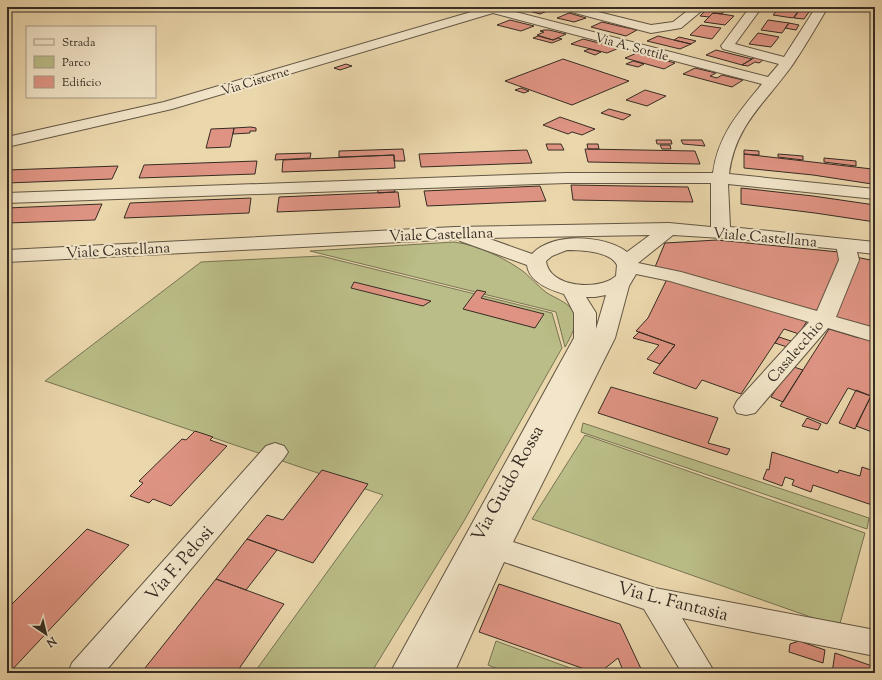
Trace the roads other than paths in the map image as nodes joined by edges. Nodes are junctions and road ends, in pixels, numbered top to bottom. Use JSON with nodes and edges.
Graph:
{"nodes":[{"id":1,"x":564,"y":7,"type":"edge"},
{"id":2,"x":696,"y":7,"type":"edge"},
{"id":3,"x":756,"y":7,"type":"edge"},
{"id":4,"x":822,"y":7,"type":"edge"},
{"id":5,"x":496,"y":8,"type":"edge"},
{"id":6,"x":787,"y":62,"type":"junction"},
{"id":7,"x":772,"y":82,"type":"junction"},
{"id":8,"x":7,"y":142,"type":"edge"},
{"id":9,"x":720,"y":178,"type":"junction"},
{"id":10,"x":875,"y":194,"type":"edge"},
{"id":11,"x":7,"y":198,"type":"edge"},
{"id":12,"x":721,"y":228,"type":"junction"},
{"id":13,"x":669,"y":229,"type":"junction"},
{"id":14,"x":580,"y":231,"type":"junction"},
{"id":15,"x":455,"y":233,"type":"junction"},
{"id":16,"x":875,"y":238,"type":"edge"},
{"id":17,"x":7,"y":242,"type":"edge"},
{"id":18,"x":845,"y":244,"type":"junction"},
{"id":19,"x":875,"y":248,"type":"edge"},
{"id":20,"x":7,"y":256,"type":"edge"},
{"id":21,"x":536,"y":262,"type":"junction"},
{"id":22,"x":624,"y":271,"type":"junction"},
{"id":23,"x":572,"y":290,"type":"junction"},
{"id":24,"x":824,"y":319,"type":"junction"},
{"id":25,"x":875,"y":335,"type":"edge"},
{"id":26,"x":746,"y":407,"type":"dead end"},
{"id":27,"x":275,"y":452,"type":"dead end"},
{"id":28,"x":486,"y":543,"type":"junction"},
{"id":29,"x":655,"y":600,"type":"junction"},
{"id":30,"x":875,"y":643,"type":"edge"},
{"id":31,"x":84,"y":673,"type":"edge"},
{"id":32,"x":406,"y":673,"type":"edge"},
{"id":33,"x":438,"y":673,"type":"edge"},
{"id":34,"x":699,"y":673,"type":"edge"}],
"edges":[{"from":1,"to":2,"type":"street"},
{"from":3,"to":6,"type":"street"},
{"from":4,"to":6,"type":"street"},
{"from":5,"to":7,"type":"street","name":"Via A. Sottile"},
{"from":5,"to":8,"type":"street","name":"Via Cisterne"},
{"from":6,"to":7,"type":"street"},
{"from":7,"to":9,"type":"street"},
{"from":9,"to":10,"type":"street"},
{"from":9,"to":11,"type":"street"},
{"from":9,"to":12,"type":"street"},
{"from":12,"to":13,"type":"street","name":"Viale Castellana"},
{"from":12,"to":14,"type":"street"},
{"from":12,"to":16,"type":"street"},
{"from":12,"to":18,"type":"street","name":"Viale Castellana"},
{"from":13,"to":14,"type":"street","name":"Viale Castellana"},
{"from":13,"to":22,"type":"street"},
{"from":14,"to":15,"type":"street","name":"Viale Castellana"},
{"from":14,"to":17,"type":"street"},
{"from":14,"to":21,"type":"street"},
{"from":14,"to":22,"type":"street"},
{"from":15,"to":20,"type":"street","name":"Viale Castellana"},
{"from":15,"to":21,"type":"street"},
{"from":18,"to":19,"type":"street","name":"Viale Castellana"},
{"from":18,"to":24,"type":"street","name":"Casalecchio"},
{"from":21,"to":23,"type":"street"},
{"from":22,"to":23,"type":"street"},
{"from":22,"to":24,"type":"street"},
{"from":22,"to":28,"type":"street"},
{"from":23,"to":28,"type":"street","name":"Via Guido Rossa"},
{"from":24,"to":25,"type":"street"},
{"from":24,"to":26,"type":"street","name":"Casalecchio"},
{"from":27,"to":31,"type":"street","name":"Via F. Pelosi"},
{"from":28,"to":29,"type":"street","name":"Via L. Fantasia"},
{"from":28,"to":32,"type":"street","name":"Via Guido Rossa"},
{"from":28,"to":33,"type":"street"},
{"from":29,"to":30,"type":"street","name":"Via L. Fantasia"},
{"from":29,"to":34,"type":"street"}]}
